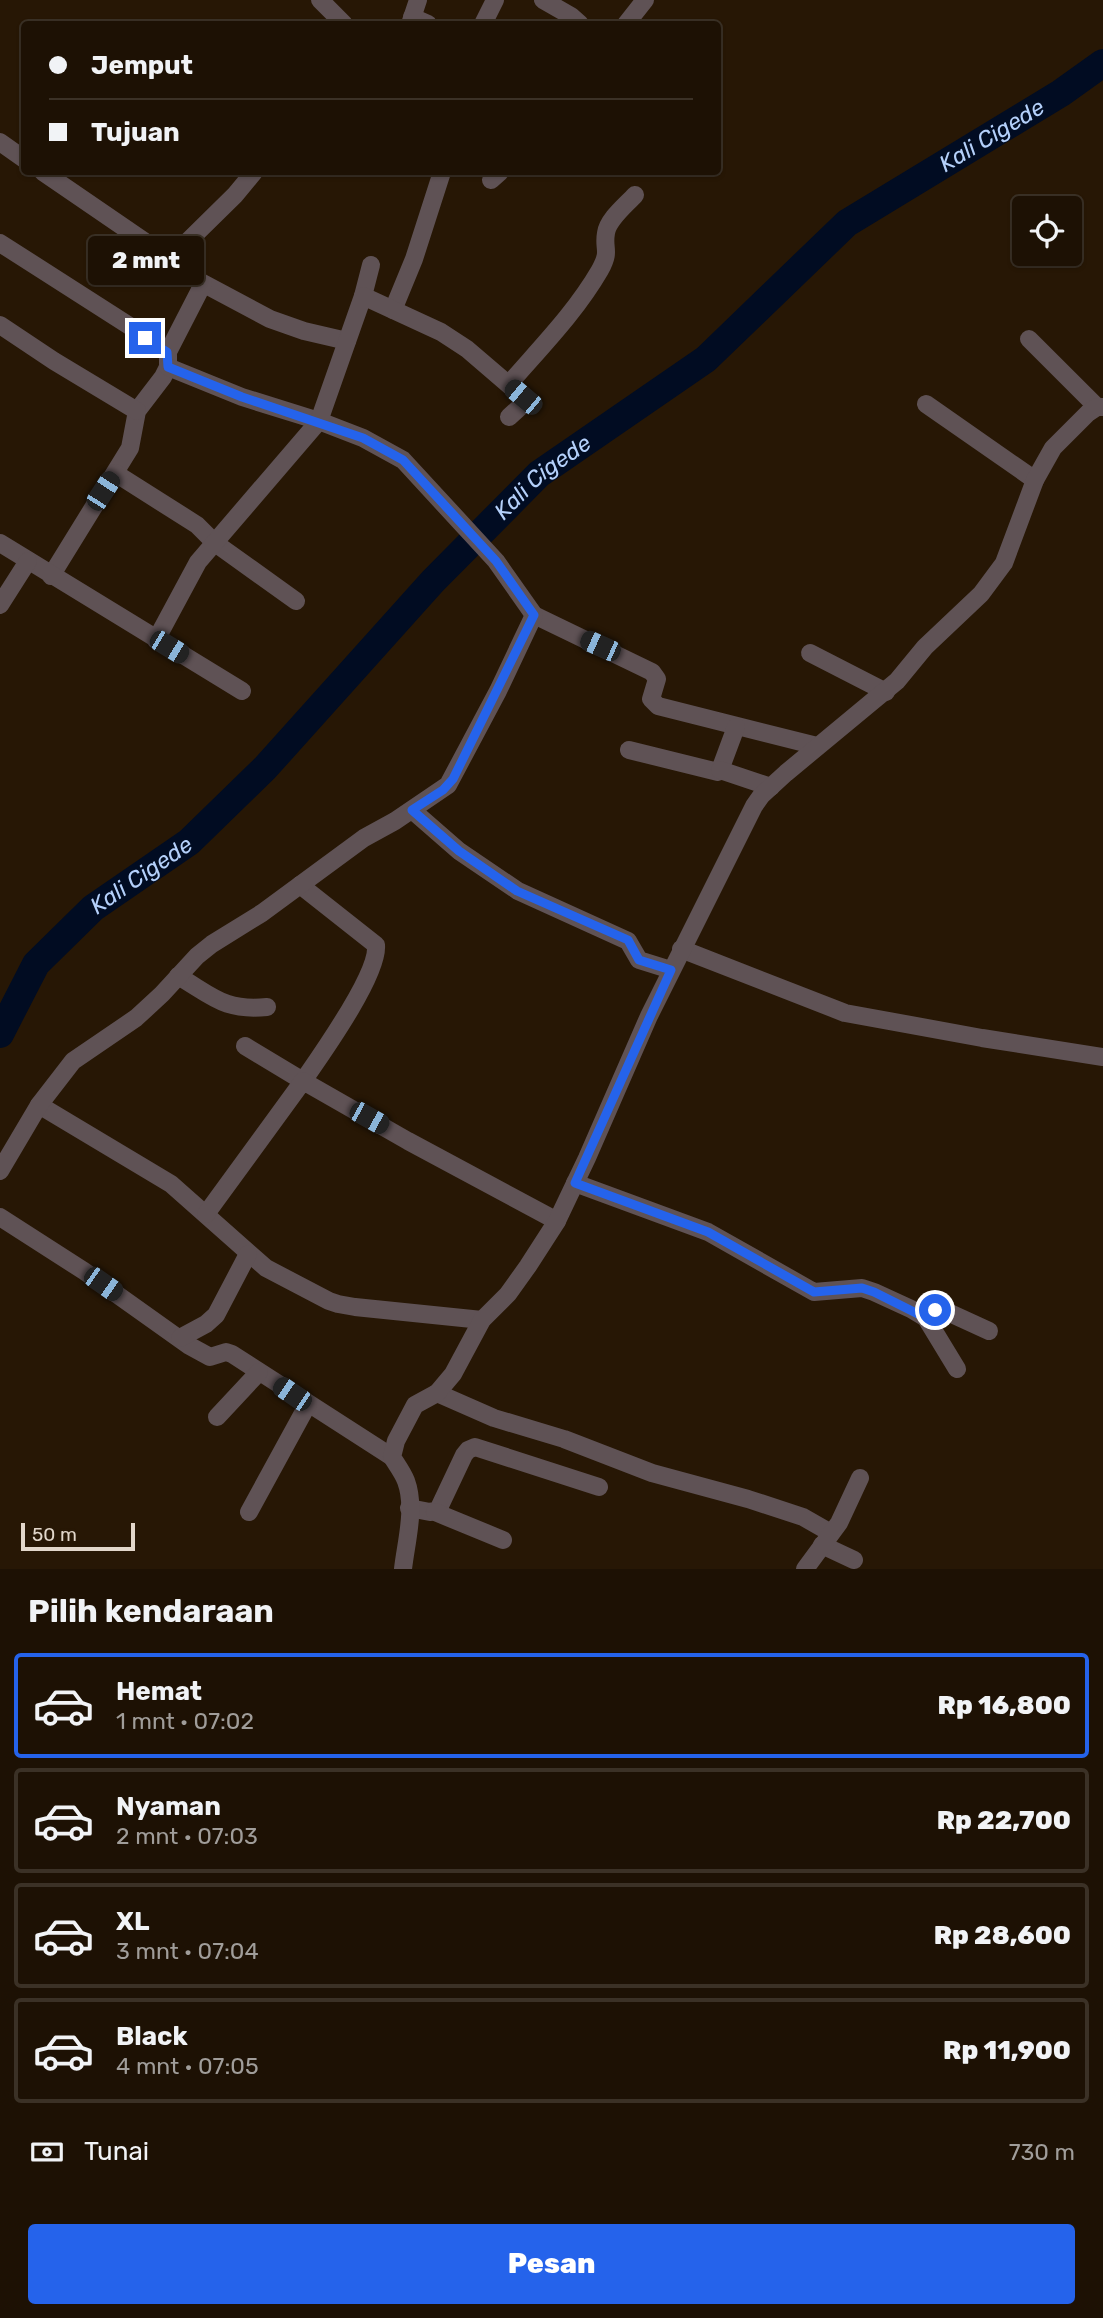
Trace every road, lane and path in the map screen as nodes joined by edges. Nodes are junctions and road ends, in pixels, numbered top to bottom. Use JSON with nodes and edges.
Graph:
{"nodes":[{"id":1,"x":320,"y":0,"type":"edge"},
{"id":2,"x":495,"y":0,"type":"edge"},
{"id":3,"x":543,"y":0,"type":"edge"},
{"id":4,"x":645,"y":0,"type":"edge"},
{"id":5,"x":341,"y":21,"type":"edge"},
{"id":6,"x":484,"y":21,"type":"edge"},
{"id":7,"x":577,"y":21,"type":"edge"},
{"id":8,"x":628,"y":21,"type":"edge"},
{"id":9,"x":0,"y":142,"type":"edge"},
{"id":10,"x":21,"y":157,"type":"edge"},
{"id":11,"x":47,"y":175,"type":"edge"},
{"id":12,"x":252,"y":175,"type":"edge"},
{"id":13,"x":441,"y":175,"type":"edge"},
{"id":14,"x":635,"y":195,"type":"dead end"},
{"id":15,"x":0,"y":243,"type":"edge"},
{"id":16,"x":170,"y":259,"type":"junction"},
{"id":17,"x":371,"y":265,"type":"dead end"},
{"id":18,"x":203,"y":284,"type":"junction"},
{"id":19,"x":363,"y":296,"type":"junction"},
{"id":20,"x":393,"y":310,"type":"junction"},
{"id":21,"x":0,"y":325,"type":"edge"},
{"id":22,"x":1029,"y":339,"type":"dead end"},
{"id":23,"x":347,"y":341,"type":"junction"},
{"id":24,"x":168,"y":360,"type":"junction"},
{"id":25,"x":509,"y":384,"type":"junction"},
{"id":26,"x":926,"y":404,"type":"dead end"},
{"id":27,"x":1100,"y":407,"type":"edge"},
{"id":28,"x":137,"y":411,"type":"junction"},
{"id":29,"x":509,"y":417,"type":"dead end"},
{"id":30,"x":318,"y":421,"type":"junction"},
{"id":31,"x":115,"y":473,"type":"junction"},
{"id":32,"x":1035,"y":480,"type":"junction"},
{"id":33,"x":0,"y":543,"type":"edge"},
{"id":34,"x":215,"y":543,"type":"junction"},
{"id":35,"x":29,"y":562,"type":"junction"},
{"id":36,"x":51,"y":576,"type":"junction"},
{"id":37,"x":296,"y":601,"type":"dead end"},
{"id":38,"x":0,"y":605,"type":"edge"},
{"id":39,"x":534,"y":615,"type":"junction"},
{"id":40,"x":156,"y":640,"type":"junction"},
{"id":41,"x":810,"y":653,"type":"dead end"},
{"id":42,"x":242,"y":691,"type":"dead end"},
{"id":43,"x":886,"y":692,"type":"junction"},
{"id":44,"x":736,"y":727,"type":"junction"},
{"id":45,"x":817,"y":746,"type":"junction"},
{"id":46,"x":629,"y":750,"type":"dead end"},
{"id":47,"x":720,"y":770,"type":"junction"},
{"id":48,"x":771,"y":787,"type":"junction"},
{"id":49,"x":412,"y":810,"type":"junction"},
{"id":50,"x":300,"y":885,"type":"junction"},
{"id":51,"x":681,"y":949,"type":"junction"},
{"id":52,"x":671,"y":970,"type":"junction"},
{"id":53,"x":178,"y":976,"type":"junction"},
{"id":54,"x":267,"y":1007,"type":"dead end"},
{"id":55,"x":245,"y":1046,"type":"dead end"},
{"id":56,"x":1103,"y":1057,"type":"edge"},
{"id":57,"x":303,"y":1081,"type":"junction"},
{"id":58,"x":39,"y":1105,"type":"junction"},
{"id":59,"x":0,"y":1171,"type":"edge"},
{"id":60,"x":575,"y":1183,"type":"junction"},
{"id":61,"x":206,"y":1214,"type":"junction"},
{"id":62,"x":0,"y":1217,"type":"edge"},
{"id":63,"x":557,"y":1221,"type":"junction"},
{"id":64,"x":248,"y":1254,"type":"junction"},
{"id":65,"x":926,"y":1318,"type":"junction"},
{"id":66,"x":482,"y":1320,"type":"junction"},
{"id":67,"x":989,"y":1331,"type":"dead end"},
{"id":68,"x":180,"y":1338,"type":"junction"},
{"id":69,"x":957,"y":1369,"type":"dead end"},
{"id":70,"x":259,"y":1371,"type":"junction"},
{"id":71,"x":437,"y":1393,"type":"junction"},
{"id":72,"x":308,"y":1404,"type":"junction"},
{"id":73,"x":217,"y":1417,"type":"dead end"},
{"id":74,"x":392,"y":1457,"type":"junction"},
{"id":75,"x":860,"y":1478,"type":"dead end"},
{"id":76,"x":599,"y":1487,"type":"dead end"},
{"id":77,"x":409,"y":1508,"type":"junction"},
{"id":78,"x":249,"y":1512,"type":"dead end"},
{"id":79,"x":435,"y":1512,"type":"junction"},
{"id":80,"x":503,"y":1539,"type":"dead end"},
{"id":81,"x":826,"y":1539,"type":"junction"},
{"id":82,"x":854,"y":1560,"type":"dead end"},
{"id":83,"x":403,"y":1569,"type":"edge"},
{"id":84,"x":805,"y":1569,"type":"edge"}],
"edges":[{"from":1,"to":5,"type":"street"},
{"from":2,"to":6,"type":"street"},
{"from":3,"to":7,"type":"street"},
{"from":4,"to":8,"type":"street"},
{"from":9,"to":10,"type":"street"},
{"from":11,"to":16,"type":"street"},
{"from":12,"to":16,"type":"street"},
{"from":13,"to":20,"type":"street"},
{"from":14,"to":25,"type":"street"},
{"from":15,"to":24,"type":"street"},
{"from":16,"to":18,"type":"street"},
{"from":17,"to":19,"type":"street"},
{"from":18,"to":23,"type":"street"},
{"from":18,"to":24,"type":"street"},
{"from":19,"to":20,"type":"street"},
{"from":19,"to":23,"type":"street"},
{"from":20,"to":25,"type":"street"},
{"from":21,"to":28,"type":"street"},
{"from":22,"to":27,"type":"street"},
{"from":23,"to":30,"type":"street"},
{"from":24,"to":28,"type":"street"},
{"from":24,"to":30,"type":"street"},
{"from":25,"to":29,"type":"street"},
{"from":26,"to":32,"type":"street"},
{"from":27,"to":32,"type":"street"},
{"from":28,"to":31,"type":"street"},
{"from":30,"to":34,"type":"street"},
{"from":30,"to":39,"type":"street"},
{"from":31,"to":34,"type":"street"},
{"from":31,"to":36,"type":"street"},
{"from":32,"to":43,"type":"street"},
{"from":33,"to":35,"type":"street"},
{"from":34,"to":37,"type":"street"},
{"from":34,"to":40,"type":"street"},
{"from":35,"to":36,"type":"street"},
{"from":35,"to":38,"type":"street"},
{"from":36,"to":40,"type":"street"},
{"from":39,"to":44,"type":"street"},
{"from":39,"to":49,"type":"street"},
{"from":40,"to":42,"type":"street"},
{"from":41,"to":43,"type":"street"},
{"from":43,"to":45,"type":"street"},
{"from":44,"to":45,"type":"street"},
{"from":44,"to":47,"type":"street"},
{"from":45,"to":48,"type":"street"},
{"from":46,"to":47,"type":"street"},
{"from":47,"to":48,"type":"street"},
{"from":48,"to":51,"type":"street"},
{"from":49,"to":50,"type":"street"},
{"from":49,"to":52,"type":"street"},
{"from":50,"to":53,"type":"street"},
{"from":50,"to":57,"type":"street"},
{"from":51,"to":52,"type":"street"},
{"from":51,"to":56,"type":"street"},
{"from":52,"to":60,"type":"street"},
{"from":53,"to":54,"type":"street"},
{"from":53,"to":58,"type":"street"},
{"from":55,"to":57,"type":"street"},
{"from":57,"to":61,"type":"street"},
{"from":57,"to":63,"type":"street"},
{"from":58,"to":59,"type":"street"},
{"from":58,"to":61,"type":"street"},
{"from":60,"to":63,"type":"street"},
{"from":60,"to":65,"type":"street"},
{"from":61,"to":64,"type":"street"},
{"from":62,"to":68,"type":"street"},
{"from":63,"to":66,"type":"street"},
{"from":64,"to":66,"type":"street"},
{"from":64,"to":68,"type":"street"},
{"from":65,"to":67,"type":"street"},
{"from":65,"to":69,"type":"street"},
{"from":66,"to":71,"type":"street"},
{"from":68,"to":70,"type":"street"},
{"from":70,"to":72,"type":"street"},
{"from":70,"to":73,"type":"street"},
{"from":71,"to":74,"type":"street"},
{"from":71,"to":81,"type":"street"},
{"from":72,"to":74,"type":"street"},
{"from":72,"to":78,"type":"street"},
{"from":74,"to":77,"type":"street"},
{"from":75,"to":81,"type":"street"},
{"from":76,"to":79,"type":"street"},
{"from":77,"to":79,"type":"street"},
{"from":77,"to":83,"type":"street"},
{"from":79,"to":80,"type":"street"},
{"from":81,"to":82,"type":"street"},
{"from":81,"to":84,"type":"street"}]}
